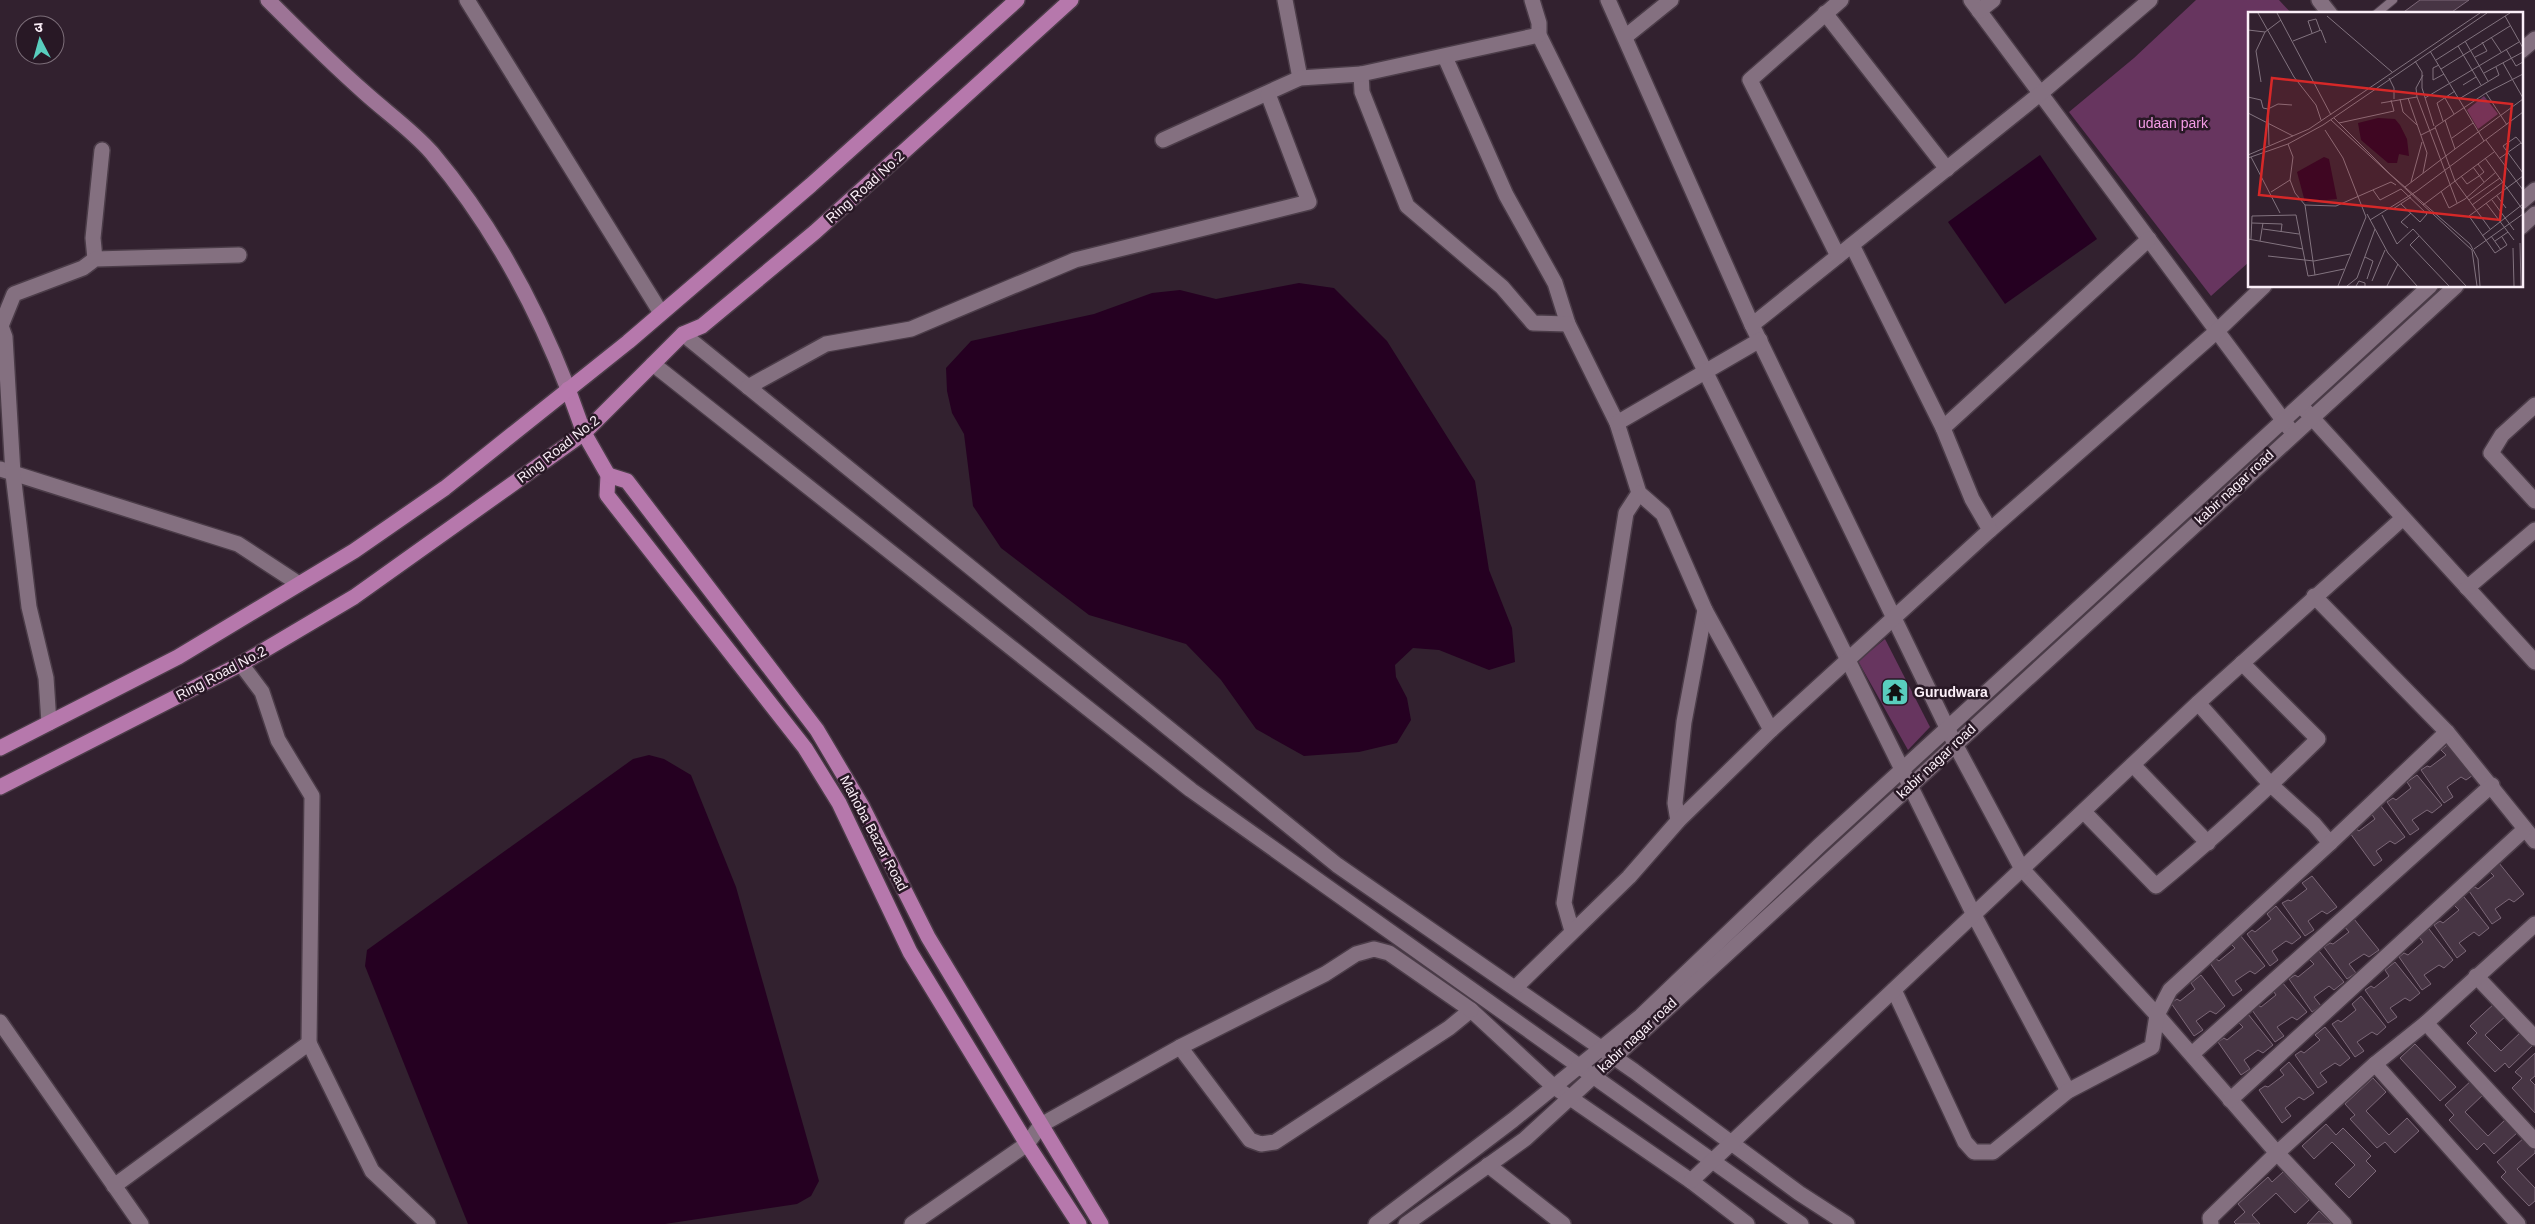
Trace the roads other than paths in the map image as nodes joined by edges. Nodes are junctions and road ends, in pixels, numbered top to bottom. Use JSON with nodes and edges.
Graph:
{"nodes":[{"id":1,"x":268,"y":0,"type":"edge"},
{"id":2,"x":467,"y":0,"type":"edge"},
{"id":3,"x":1017,"y":0,"type":"edge"},
{"id":4,"x":1071,"y":0,"type":"edge"},
{"id":5,"x":1285,"y":0,"type":"edge"},
{"id":6,"x":1532,"y":0,"type":"edge"},
{"id":7,"x":1608,"y":0,"type":"edge"},
{"id":8,"x":1671,"y":0,"type":"edge"},
{"id":9,"x":1841,"y":0,"type":"edge"},
{"id":10,"x":1993,"y":0,"type":"edge"},
{"id":11,"x":2150,"y":0,"type":"edge"},
{"id":12,"x":2319,"y":0,"type":"edge"},
{"id":13,"x":2393,"y":0,"type":"edge"},
{"id":14,"x":1975,"y":5,"type":"edge"},
{"id":15,"x":2328,"y":12,"type":"edge"},
{"id":16,"x":2378,"y":12,"type":"edge"},
{"id":17,"x":1826,"y":13,"type":"junction"},
{"id":18,"x":1539,"y":35,"type":"junction"},
{"id":19,"x":1625,"y":37,"type":"junction"},
{"id":20,"x":2535,"y":39,"type":"edge"},
{"id":21,"x":2522,"y":50,"type":"edge"},
{"id":22,"x":1444,"y":58,"type":"junction"},
{"id":23,"x":1360,"y":74,"type":"junction"},
{"id":24,"x":1300,"y":78,"type":"junction"},
{"id":25,"x":2041,"y":93,"type":"junction"},
{"id":26,"x":1268,"y":94,"type":"junction"},
{"id":27,"x":1163,"y":140,"type":"dead end"},
{"id":28,"x":102,"y":150,"type":"dead end"},
{"id":29,"x":1947,"y":169,"type":"junction"},
{"id":30,"x":2535,"y":190,"type":"edge"},
{"id":31,"x":2522,"y":201,"type":"edge"},
{"id":32,"x":2535,"y":214,"type":"edge"},
{"id":33,"x":2522,"y":226,"type":"edge"},
{"id":34,"x":2149,"y":238,"type":"junction"},
{"id":35,"x":1852,"y":245,"type":"junction"},
{"id":36,"x":239,"y":255,"type":"dead end"},
{"id":37,"x":1838,"y":256,"type":"junction"},
{"id":38,"x":95,"y":259,"type":"junction"},
{"id":39,"x":2262,"y":288,"type":"edge"},
{"id":40,"x":2428,"y":288,"type":"edge"},
{"id":41,"x":2454,"y":288,"type":"edge"},
{"id":42,"x":661,"y":313,"type":"junction"},
{"id":43,"x":1568,"y":324,"type":"junction"},
{"id":44,"x":1752,"y":325,"type":"junction"},
{"id":45,"x":0,"y":326,"type":"edge"},
{"id":46,"x":2217,"y":330,"type":"junction"},
{"id":47,"x":683,"y":334,"type":"junction"},
{"id":48,"x":1760,"y":340,"type":"junction"},
{"id":49,"x":653,"y":364,"type":"junction"},
{"id":50,"x":1706,"y":372,"type":"junction"},
{"id":51,"x":748,"y":387,"type":"junction"},
{"id":52,"x":568,"y":389,"type":"junction"},
{"id":53,"x":2301,"y":405,"type":"junction"},
{"id":54,"x":2535,"y":405,"type":"edge"},
{"id":55,"x":2311,"y":418,"type":"junction"},
{"id":56,"x":2284,"y":420,"type":"junction"},
{"id":57,"x":1617,"y":422,"type":"junction"},
{"id":58,"x":1943,"y":428,"type":"junction"},
{"id":59,"x":584,"y":433,"type":"junction"},
{"id":60,"x":2293,"y":433,"type":"junction"},
{"id":61,"x":6,"y":472,"type":"edge"},
{"id":62,"x":608,"y":475,"type":"junction"},
{"id":63,"x":1639,"y":493,"type":"junction"},
{"id":64,"x":2535,"y":501,"type":"edge"},
{"id":65,"x":2403,"y":518,"type":"junction"},
{"id":66,"x":1990,"y":530,"type":"junction"},
{"id":67,"x":2535,"y":530,"type":"edge"},
{"id":68,"x":299,"y":584,"type":"junction"},
{"id":69,"x":2467,"y":588,"type":"junction"},
{"id":70,"x":2314,"y":596,"type":"junction"},
{"id":71,"x":1705,"y":610,"type":"junction"},
{"id":72,"x":1894,"y":619,"type":"junction"},
{"id":73,"x":1848,"y":660,"type":"junction"},
{"id":74,"x":2535,"y":662,"type":"edge"},
{"id":75,"x":2242,"y":663,"type":"junction"},
{"id":76,"x":241,"y":664,"type":"junction"},
{"id":77,"x":2198,"y":703,"type":"junction"},
{"id":78,"x":49,"y":723,"type":"junction"},
{"id":79,"x":1947,"y":728,"type":"junction"},
{"id":80,"x":1771,"y":730,"type":"junction"},
{"id":81,"x":2447,"y":732,"type":"junction"},
{"id":82,"x":1955,"y":744,"type":"junction"},
{"id":83,"x":0,"y":748,"type":"edge"},
{"id":84,"x":2134,"y":765,"type":"junction"},
{"id":85,"x":1903,"y":768,"type":"junction"},
{"id":86,"x":1911,"y":784,"type":"junction"},
{"id":87,"x":2271,"y":785,"type":"junction"},
{"id":88,"x":2492,"y":785,"type":"junction"},
{"id":89,"x":0,"y":787,"type":"edge"},
{"id":90,"x":2084,"y":812,"type":"junction"},
{"id":91,"x":1678,"y":820,"type":"junction"},
{"id":92,"x":873,"y":828,"type":"junction"},
{"id":93,"x":2525,"y":829,"type":"junction"},
{"id":94,"x":856,"y":837,"type":"junction"},
{"id":95,"x":2535,"y":841,"type":"edge"},
{"id":96,"x":2330,"y":843,"type":"junction"},
{"id":97,"x":2208,"y":844,"type":"junction"},
{"id":98,"x":2022,"y":869,"type":"junction"},
{"id":99,"x":1973,"y":913,"type":"junction"},
{"id":100,"x":2535,"y":924,"type":"edge"},
{"id":101,"x":1572,"y":931,"type":"junction"},
{"id":102,"x":2476,"y":976,"type":"junction"},
{"id":103,"x":1515,"y":988,"type":"junction"},
{"id":104,"x":1894,"y":990,"type":"junction"},
{"id":105,"x":1471,"y":1010,"type":"junction"},
{"id":106,"x":2157,"y":1015,"type":"junction"},
{"id":107,"x":0,"y":1022,"type":"edge"},
{"id":108,"x":2426,"y":1023,"type":"junction"},
{"id":109,"x":2535,"y":1038,"type":"edge"},
{"id":110,"x":309,"y":1043,"type":"junction"},
{"id":111,"x":1180,"y":1047,"type":"junction"},
{"id":112,"x":1601,"y":1048,"type":"junction"},
{"id":113,"x":2192,"y":1054,"type":"junction"},
{"id":114,"x":1614,"y":1057,"type":"junction"},
{"id":115,"x":2375,"y":1064,"type":"junction"},
{"id":116,"x":1577,"y":1066,"type":"junction"},
{"id":117,"x":1592,"y":1077,"type":"junction"},
{"id":118,"x":1553,"y":1086,"type":"junction"},
{"id":119,"x":2068,"y":1091,"type":"junction"},
{"id":120,"x":1568,"y":1097,"type":"junction"},
{"id":121,"x":2230,"y":1100,"type":"junction"},
{"id":122,"x":1041,"y":1125,"type":"junction"},
{"id":123,"x":2535,"y":1141,"type":"edge"},
{"id":124,"x":1731,"y":1142,"type":"junction"},
{"id":125,"x":1026,"y":1144,"type":"junction"},
{"id":126,"x":2277,"y":1153,"type":"junction"},
{"id":127,"x":1711,"y":1161,"type":"junction"},
{"id":128,"x":1488,"y":1165,"type":"junction"},
{"id":129,"x":1691,"y":1180,"type":"junction"},
{"id":130,"x":114,"y":1186,"type":"junction"},
{"id":131,"x":141,"y":1224,"type":"edge"},
{"id":132,"x":428,"y":1224,"type":"edge"},
{"id":133,"x":912,"y":1224,"type":"edge"},
{"id":134,"x":1079,"y":1224,"type":"edge"},
{"id":135,"x":1101,"y":1224,"type":"edge"},
{"id":136,"x":1376,"y":1224,"type":"edge"},
{"id":137,"x":1406,"y":1224,"type":"edge"},
{"id":138,"x":1563,"y":1224,"type":"edge"},
{"id":139,"x":1747,"y":1224,"type":"edge"},
{"id":140,"x":1801,"y":1224,"type":"edge"},
{"id":141,"x":1847,"y":1224,"type":"edge"},
{"id":142,"x":2211,"y":1224,"type":"edge"},
{"id":143,"x":2344,"y":1224,"type":"edge"},
{"id":144,"x":2518,"y":1224,"type":"edge"}],
"edges":[{"from":1,"to":52,"type":"street"},
{"from":2,"to":42,"type":"street"},
{"from":3,"to":42,"type":"main road"},
{"from":4,"to":47,"type":"main road","name":"Ring Road No.2"},
{"from":5,"to":24,"type":"street"},
{"from":6,"to":18,"type":"street"},
{"from":7,"to":19,"type":"street"},
{"from":8,"to":19,"type":"street"},
{"from":9,"to":17,"type":"street"},
{"from":10,"to":14,"type":"street"},
{"from":11,"to":25,"type":"street"},
{"from":12,"to":15,"type":"street"},
{"from":13,"to":16,"type":"lane"},
{"from":14,"to":25,"type":"street"},
{"from":17,"to":29,"type":"street"},
{"from":17,"to":37,"type":"street"},
{"from":18,"to":22,"type":"street"},
{"from":18,"to":50,"type":"street"},
{"from":19,"to":44,"type":"street"},
{"from":20,"to":21,"type":"street"},
{"from":22,"to":23,"type":"street"},
{"from":22,"to":43,"type":"street"},
{"from":23,"to":24,"type":"street"},
{"from":23,"to":43,"type":"street"},
{"from":24,"to":26,"type":"street"},
{"from":25,"to":29,"type":"street"},
{"from":25,"to":34,"type":"street"},
{"from":26,"to":27,"type":"street"},
{"from":26,"to":51,"type":"street"},
{"from":28,"to":38,"type":"street"},
{"from":29,"to":35,"type":"street"},
{"from":30,"to":31,"type":"street"},
{"from":32,"to":33,"type":"street"},
{"from":34,"to":46,"type":"street"},
{"from":34,"to":58,"type":"street"},
{"from":35,"to":37,"type":"street"},
{"from":35,"to":58,"type":"street"},
{"from":36,"to":38,"type":"street"},
{"from":37,"to":44,"type":"street"},
{"from":38,"to":45,"type":"street"},
{"from":39,"to":46,"type":"street"},
{"from":40,"to":53,"type":"street"},
{"from":41,"to":55,"type":"street","name":"kabir nagar road"},
{"from":42,"to":52,"type":"main road"},
{"from":43,"to":57,"type":"street"},
{"from":44,"to":48,"type":"street"},
{"from":45,"to":61,"type":"street"},
{"from":46,"to":56,"type":"street"},
{"from":46,"to":66,"type":"street"},
{"from":47,"to":49,"type":"main road","name":"Ring Road No.2"},
{"from":47,"to":51,"type":"street"},
{"from":48,"to":50,"type":"street"},
{"from":48,"to":72,"type":"street"},
{"from":49,"to":59,"type":"main road","name":"Ring Road No.2"},
{"from":49,"to":116,"type":"street"},
{"from":50,"to":57,"type":"street"},
{"from":50,"to":73,"type":"street"},
{"from":51,"to":103,"type":"street"},
{"from":52,"to":59,"type":"main road","name":"Mahoba Bazar Road"},
{"from":52,"to":68,"type":"main road"},
{"from":53,"to":55,"type":"street"},
{"from":53,"to":56,"type":"street"},
{"from":54,"to":64,"type":"street"},
{"from":55,"to":60,"type":"street","name":"kabir nagar road"},
{"from":55,"to":65,"type":"street"},
{"from":56,"to":60,"type":"street"},
{"from":56,"to":79,"type":"street"},
{"from":57,"to":63,"type":"street"},
{"from":58,"to":66,"type":"street"},
{"from":59,"to":62,"type":"main road","name":"Mahoba Bazar Road"},
{"from":59,"to":76,"type":"main road","name":"Ring Road No.2"},
{"from":60,"to":82,"type":"street","name":"kabir nagar road"},
{"from":61,"to":68,"type":"street"},
{"from":61,"to":78,"type":"street"},
{"from":62,"to":92,"type":"main road","name":"Mahoba Bazar Road"},
{"from":62,"to":94,"type":"main road","name":"Mahoba Bazar Road"},
{"from":63,"to":71,"type":"street"},
{"from":63,"to":101,"type":"street"},
{"from":65,"to":69,"type":"street"},
{"from":65,"to":70,"type":"street"},
{"from":66,"to":72,"type":"street"},
{"from":67,"to":69,"type":"street"},
{"from":68,"to":78,"type":"main road"},
{"from":69,"to":74,"type":"street"},
{"from":70,"to":75,"type":"street"},
{"from":70,"to":81,"type":"street"},
{"from":71,"to":80,"type":"street"},
{"from":71,"to":91,"type":"street"},
{"from":72,"to":73,"type":"street"},
{"from":72,"to":79,"type":"street"},
{"from":73,"to":80,"type":"street"},
{"from":73,"to":85,"type":"street"},
{"from":75,"to":77,"type":"street"},
{"from":75,"to":87,"type":"street"},
{"from":76,"to":89,"type":"main road","name":"Ring Road No.2"},
{"from":76,"to":110,"type":"street"},
{"from":77,"to":84,"type":"street"},
{"from":77,"to":87,"type":"street"},
{"from":78,"to":83,"type":"main road"},
{"from":79,"to":82,"type":"street"},
{"from":79,"to":85,"type":"street"},
{"from":80,"to":91,"type":"street"},
{"from":81,"to":88,"type":"street"},
{"from":81,"to":96,"type":"street"},
{"from":82,"to":86,"type":"street","name":"kabir nagar road"},
{"from":82,"to":98,"type":"street"},
{"from":84,"to":90,"type":"street"},
{"from":84,"to":97,"type":"street"},
{"from":85,"to":86,"type":"street"},
{"from":85,"to":112,"type":"street"},
{"from":86,"to":99,"type":"street"},
{"from":86,"to":114,"type":"street","name":"kabir nagar road"},
{"from":87,"to":96,"type":"street"},
{"from":87,"to":97,"type":"street"},
{"from":88,"to":93,"type":"street"},
{"from":88,"to":113,"type":"street"},
{"from":90,"to":97,"type":"street"},
{"from":90,"to":98,"type":"street"},
{"from":91,"to":101,"type":"street"},
{"from":92,"to":94,"type":"main road"},
{"from":92,"to":122,"type":"main road","name":"Mahoba Bazar Road"},
{"from":93,"to":95,"type":"street"},
{"from":93,"to":121,"type":"street"},
{"from":94,"to":125,"type":"main road","name":"Mahoba Bazar Road"},
{"from":96,"to":106,"type":"street"},
{"from":98,"to":99,"type":"street"},
{"from":98,"to":106,"type":"street"},
{"from":99,"to":104,"type":"street"},
{"from":99,"to":119,"type":"street"},
{"from":100,"to":102,"type":"street"},
{"from":101,"to":103,"type":"street"},
{"from":102,"to":108,"type":"street"},
{"from":102,"to":109,"type":"street"},
{"from":103,"to":112,"type":"street"},
{"from":104,"to":119,"type":"street"},
{"from":104,"to":124,"type":"street"},
{"from":105,"to":111,"type":"street"},
{"from":105,"to":111,"type":"street"},
{"from":105,"to":118,"type":"street"},
{"from":106,"to":113,"type":"street"},
{"from":106,"to":119,"type":"street"},
{"from":107,"to":130,"type":"street"},
{"from":108,"to":115,"type":"street"},
{"from":108,"to":123,"type":"street"},
{"from":110,"to":130,"type":"street"},
{"from":110,"to":132,"type":"street"},
{"from":111,"to":122,"type":"street"},
{"from":112,"to":114,"type":"street"},
{"from":112,"to":116,"type":"street"},
{"from":113,"to":121,"type":"street"},
{"from":114,"to":117,"type":"street","name":"kabir nagar road"},
{"from":114,"to":124,"type":"street"},
{"from":115,"to":126,"type":"street"},
{"from":115,"to":144,"type":"street"},
{"from":116,"to":117,"type":"street"},
{"from":116,"to":118,"type":"street"},
{"from":117,"to":120,"type":"street","name":"kabir nagar road"},
{"from":117,"to":127,"type":"street"},
{"from":118,"to":120,"type":"street"},
{"from":118,"to":136,"type":"street"},
{"from":120,"to":128,"type":"street","name":"kabir nagar road"},
{"from":120,"to":129,"type":"street"},
{"from":121,"to":126,"type":"street"},
{"from":122,"to":125,"type":"street"},
{"from":122,"to":135,"type":"main road","name":"Mahoba Bazar Road"},
{"from":124,"to":127,"type":"street"},
{"from":124,"to":141,"type":"street"},
{"from":125,"to":133,"type":"street"},
{"from":125,"to":134,"type":"main road","name":"Mahoba Bazar Road"},
{"from":126,"to":142,"type":"street"},
{"from":126,"to":143,"type":"street"},
{"from":127,"to":129,"type":"street"},
{"from":127,"to":140,"type":"street"},
{"from":128,"to":137,"type":"street","name":"kabir nagar road"},
{"from":128,"to":138,"type":"street"},
{"from":129,"to":139,"type":"street"},
{"from":130,"to":131,"type":"street"}]}
